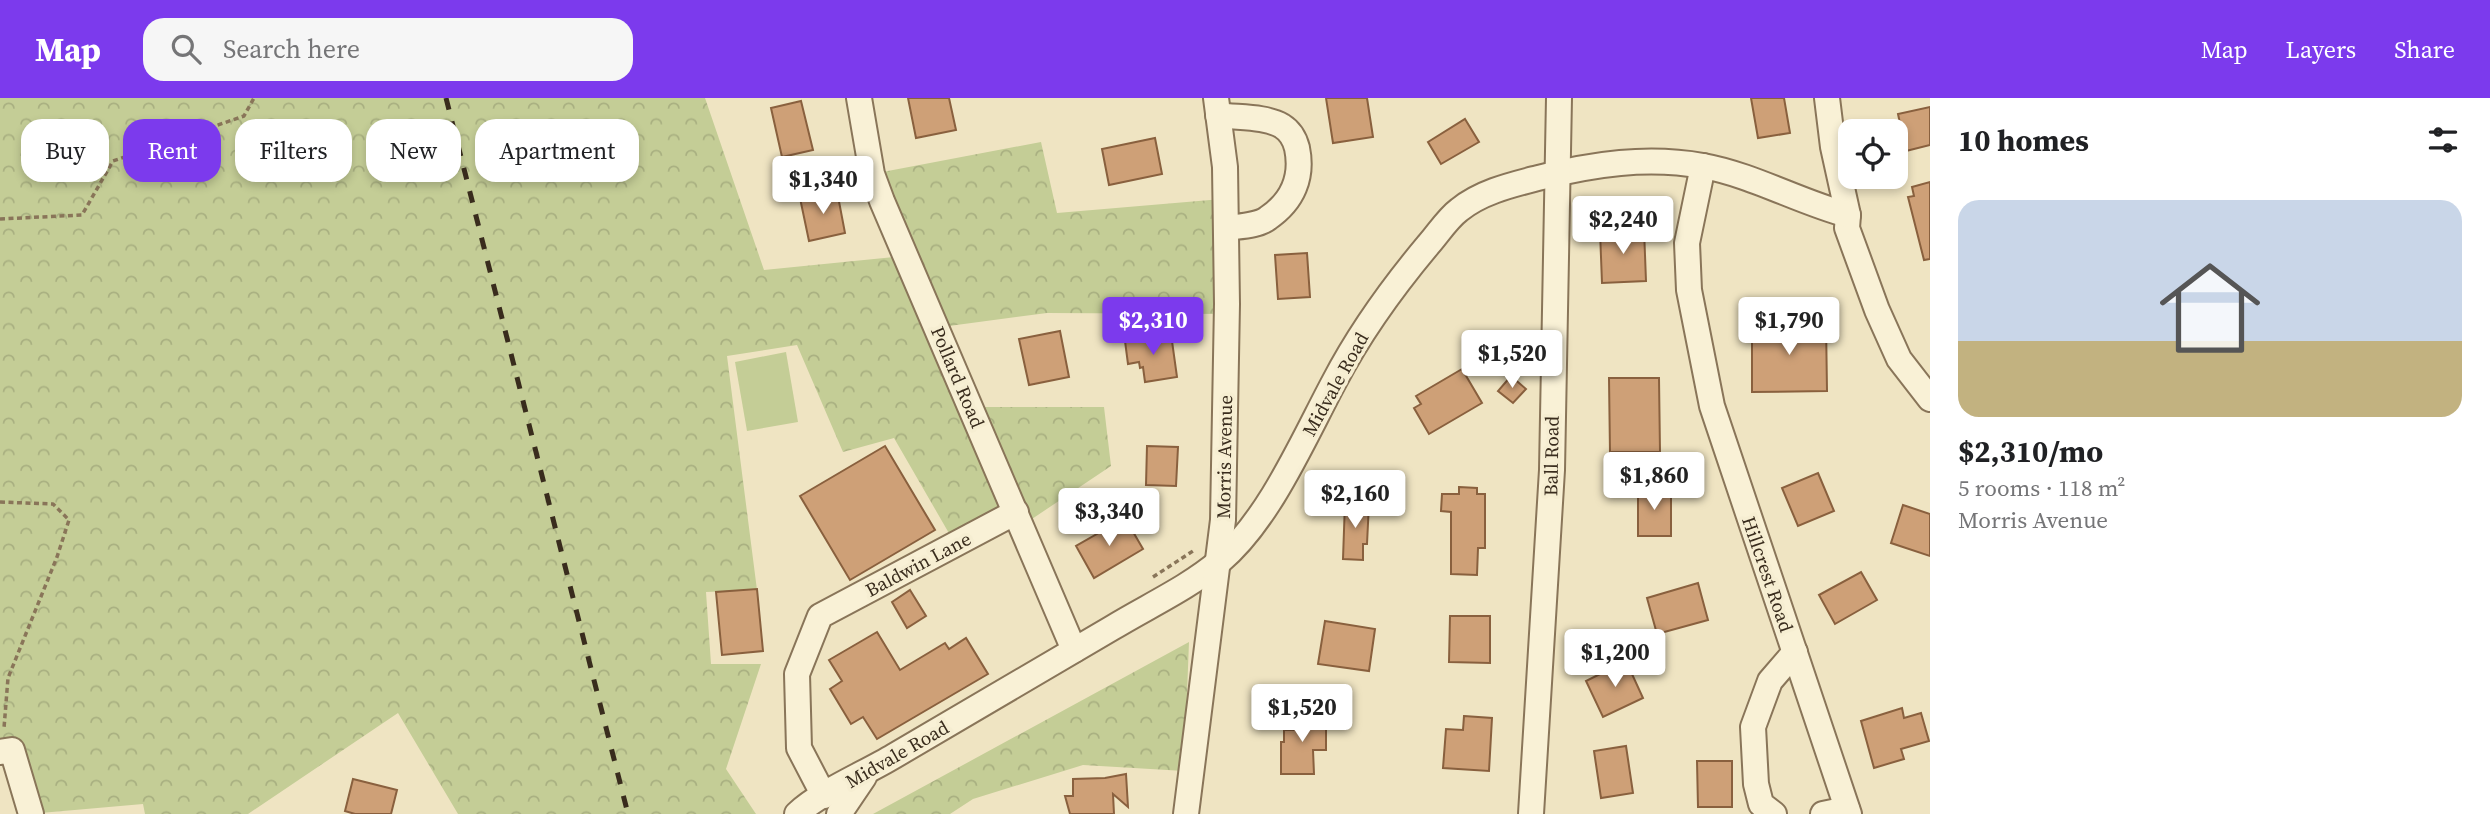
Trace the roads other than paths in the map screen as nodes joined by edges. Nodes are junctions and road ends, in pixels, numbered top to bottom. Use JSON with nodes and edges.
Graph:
{"nodes":[{"id":1,"x":859,"y":98,"type":"edge"},
{"id":2,"x":1559,"y":98,"type":"edge"},
{"id":3,"x":1827,"y":98,"type":"edge"},
{"id":4,"x":1217,"y":107,"type":"edge"},
{"id":5,"x":1703,"y":166,"type":"junction"},
{"id":6,"x":1557,"y":173,"type":"junction"},
{"id":7,"x":1848,"y":215,"type":"junction"},
{"id":8,"x":1226,"y":228,"type":"junction"},
{"id":9,"x":1930,"y":399,"type":"edge"},
{"id":10,"x":1016,"y":512,"type":"junction"},
{"id":11,"x":1219,"y":562,"type":"junction"},
{"id":12,"x":1074,"y":650,"type":"junction"},
{"id":13,"x":1795,"y":652,"type":"junction"},
{"id":14,"x":8,"y":751,"type":"edge"},
{"id":15,"x":832,"y":805,"type":"edge"},
{"id":16,"x":1839,"y":812,"type":"edge"},
{"id":17,"x":31,"y":814,"type":"edge"},
{"id":18,"x":797,"y":814,"type":"edge"},
{"id":19,"x":1186,"y":814,"type":"edge"},
{"id":20,"x":1531,"y":814,"type":"edge"},
{"id":21,"x":1774,"y":814,"type":"edge"}],
"edges":[{"from":1,"to":10,"type":"street","name":"Pollard Road"},
{"from":2,"to":6,"type":"street","name":"Ball Road"},
{"from":3,"to":7,"type":"street"},
{"from":4,"to":8,"type":"street","name":"Morris Avenue"},
{"from":4,"to":8,"type":"street"},
{"from":5,"to":6,"type":"street","name":"Midvale Road"},
{"from":5,"to":7,"type":"street","name":"Midvale Road"},
{"from":5,"to":13,"type":"street","name":"Hillcrest Road"},
{"from":6,"to":11,"type":"street","name":"Midvale Road"},
{"from":6,"to":20,"type":"street","name":"Ball Road"},
{"from":7,"to":9,"type":"street"},
{"from":8,"to":11,"type":"street","name":"Morris Avenue"},
{"from":10,"to":12,"type":"street","name":"Pollard Road"},
{"from":10,"to":15,"type":"street","name":"Baldwin Lane"},
{"from":11,"to":12,"type":"street","name":"Midvale Road"},
{"from":11,"to":19,"type":"street","name":"Morris Avenue"},
{"from":12,"to":15,"type":"street","name":"Midvale Road"},
{"from":13,"to":16,"type":"street","name":"Hillcrest Road"},
{"from":13,"to":21,"type":"street"},
{"from":14,"to":17,"type":"street"},
{"from":15,"to":18,"type":"street","name":"Midvale Road"}]}
